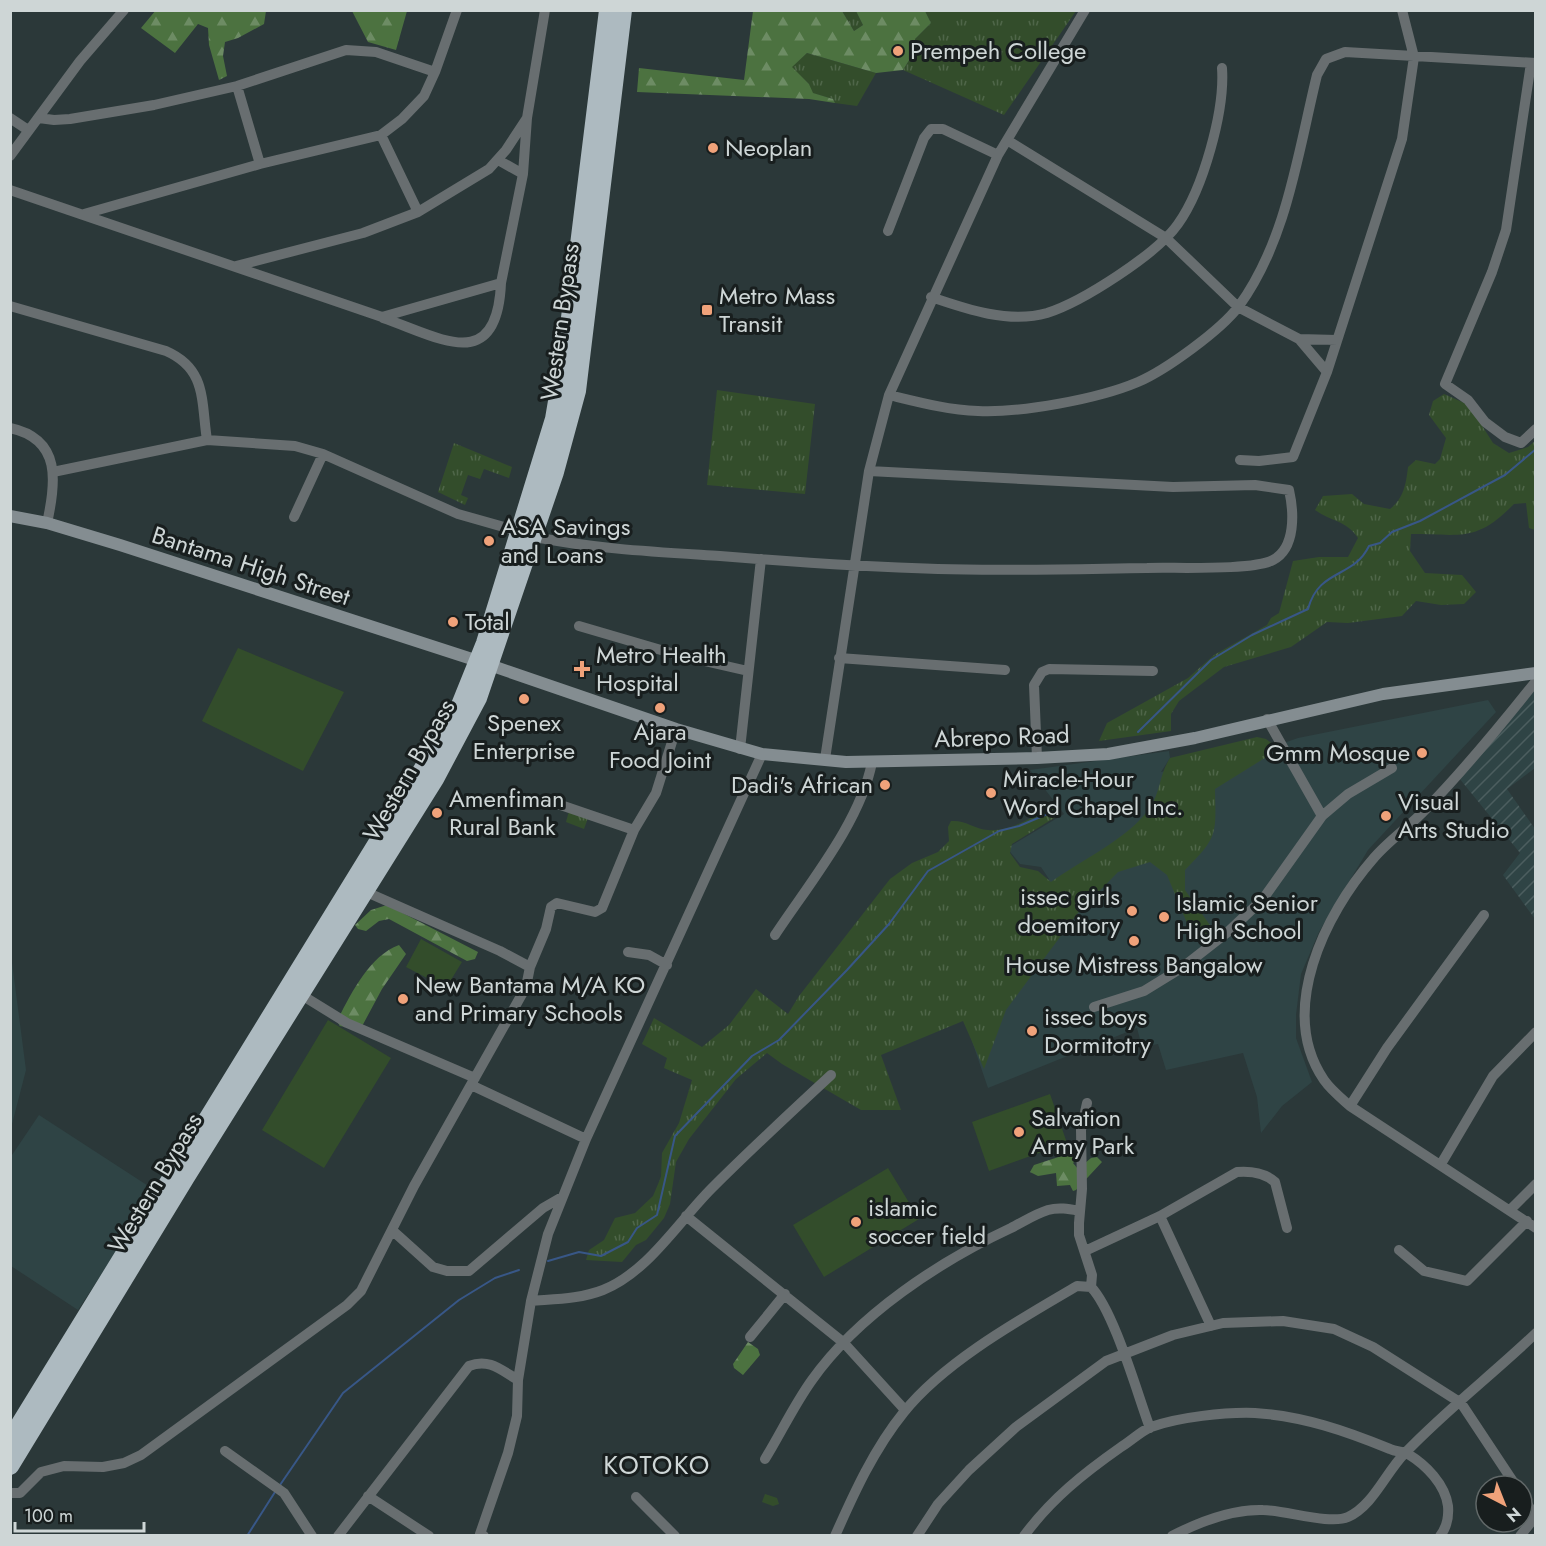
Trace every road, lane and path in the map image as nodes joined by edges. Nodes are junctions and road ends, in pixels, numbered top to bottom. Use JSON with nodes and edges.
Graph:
{"nodes":[{"id":1,"x":124,"y":10,"type":"edge"},
{"id":2,"x":457,"y":10,"type":"edge"},
{"id":3,"x":545,"y":10,"type":"edge"},
{"id":4,"x":608,"y":10,"type":"edge"},
{"id":5,"x":623,"y":10,"type":"edge"},
{"id":6,"x":1085,"y":10,"type":"edge"},
{"id":7,"x":1402,"y":10,"type":"edge"},
{"id":8,"x":1414,"y":57,"type":"junction"},
{"id":9,"x":1533,"y":63,"type":"edge"},
{"id":10,"x":1222,"y":68,"type":"dead end"},
{"id":11,"x":435,"y":72,"type":"junction"},
{"id":12,"x":237,"y":86,"type":"junction"},
{"id":13,"x":10,"y":118,"type":"edge"},
{"id":14,"x":39,"y":118,"type":"junction"},
{"id":15,"x":527,"y":118,"type":"junction"},
{"id":16,"x":28,"y":130,"type":"junction"},
{"id":17,"x":381,"y":135,"type":"junction"},
{"id":18,"x":1006,"y":140,"type":"junction"},
{"id":19,"x":998,"y":155,"type":"junction"},
{"id":20,"x":10,"y":156,"type":"edge"},
{"id":21,"x":498,"y":160,"type":"junction"},
{"id":22,"x":260,"y":164,"type":"junction"},
{"id":23,"x":523,"y":174,"type":"junction"},
{"id":24,"x":10,"y":190,"type":"edge"},
{"id":25,"x":418,"y":212,"type":"junction"},
{"id":26,"x":84,"y":214,"type":"junction"},
{"id":27,"x":888,"y":231,"type":"dead end"},
{"id":28,"x":1167,"y":238,"type":"junction"},
{"id":29,"x":236,"y":266,"type":"junction"},
{"id":30,"x":501,"y":283,"type":"junction"},
{"id":31,"x":931,"y":297,"type":"junction"},
{"id":32,"x":10,"y":306,"type":"edge"},
{"id":33,"x":1238,"y":307,"type":"junction"},
{"id":34,"x":382,"y":317,"type":"junction"},
{"id":35,"x":1299,"y":339,"type":"junction"},
{"id":36,"x":1337,"y":340,"type":"junction"},
{"id":37,"x":1327,"y":372,"type":"junction"},
{"id":38,"x":570,"y":378,"type":"junction"},
{"id":39,"x":889,"y":395,"type":"junction"},
{"id":40,"x":10,"y":428,"type":"edge"},
{"id":41,"x":1536,"y":429,"type":"edge"},
{"id":42,"x":207,"y":440,"type":"junction"},
{"id":43,"x":322,"y":454,"type":"junction"},
{"id":44,"x":1240,"y":460,"type":"dead end"},
{"id":45,"x":869,"y":471,"type":"junction"},
{"id":46,"x":53,"y":472,"type":"junction"},
{"id":47,"x":10,"y":516,"type":"edge"},
{"id":48,"x":294,"y":517,"type":"dead end"},
{"id":49,"x":47,"y":523,"type":"junction"},
{"id":50,"x":526,"y":534,"type":"junction"},
{"id":51,"x":761,"y":559,"type":"junction"},
{"id":52,"x":854,"y":563,"type":"junction"},
{"id":53,"x":579,"y":626,"type":"dead end"},
{"id":54,"x":839,"y":658,"type":"junction"},
{"id":55,"x":485,"y":663,"type":"junction"},
{"id":56,"x":1005,"y":670,"type":"dead end"},
{"id":57,"x":748,"y":671,"type":"junction"},
{"id":58,"x":1153,"y":671,"type":"dead end"},
{"id":59,"x":1536,"y":673,"type":"edge"},
{"id":60,"x":1536,"y":681,"type":"edge"},
{"id":61,"x":1267,"y":719,"type":"junction"},
{"id":62,"x":676,"y":729,"type":"junction"},
{"id":63,"x":740,"y":749,"type":"junction"},
{"id":64,"x":762,"y":754,"type":"junction"},
{"id":65,"x":1037,"y":758,"type":"junction"},
{"id":66,"x":825,"y":759,"type":"junction"},
{"id":67,"x":872,"y":762,"type":"junction"},
{"id":68,"x":1392,"y":768,"type":"dead end"},
{"id":69,"x":543,"y":799,"type":"dead end"},
{"id":70,"x":1322,"y":816,"type":"junction"},
{"id":71,"x":634,"y":830,"type":"junction"},
{"id":72,"x":364,"y":891,"type":"junction"},
{"id":73,"x":1484,"y":915,"type":"dead end"},
{"id":74,"x":775,"y":935,"type":"dead end"},
{"id":75,"x":627,"y":952,"type":"dead end"},
{"id":76,"x":667,"y":965,"type":"junction"},
{"id":77,"x":530,"y":967,"type":"junction"},
{"id":78,"x":300,"y":994,"type":"junction"},
{"id":79,"x":1095,"y":1007,"type":"dead end"},
{"id":80,"x":1536,"y":1032,"type":"edge"},
{"id":81,"x":831,"y":1074,"type":"dead end"},
{"id":82,"x":473,"y":1081,"type":"junction"},
{"id":83,"x":1087,"y":1103,"type":"dead end"},
{"id":84,"x":1350,"y":1106,"type":"junction"},
{"id":85,"x":586,"y":1139,"type":"junction"},
{"id":86,"x":1441,"y":1164,"type":"junction"},
{"id":87,"x":1536,"y":1184,"type":"edge"},
{"id":88,"x":562,"y":1197,"type":"junction"},
{"id":89,"x":1510,"y":1210,"type":"junction"},
{"id":90,"x":1080,"y":1211,"type":"junction"},
{"id":91,"x":686,"y":1216,"type":"junction"},
{"id":92,"x":1160,"y":1216,"type":"junction"},
{"id":93,"x":1531,"y":1225,"type":"edge"},
{"id":94,"x":1287,"y":1228,"type":"dead end"},
{"id":95,"x":393,"y":1231,"type":"junction"},
{"id":96,"x":1399,"y":1250,"type":"dead end"},
{"id":97,"x":1085,"y":1251,"type":"junction"},
{"id":98,"x":1091,"y":1287,"type":"junction"},
{"id":99,"x":785,"y":1294,"type":"junction"},
{"id":100,"x":531,"y":1300,"type":"junction"},
{"id":101,"x":1211,"y":1326,"type":"junction"},
{"id":102,"x":750,"y":1337,"type":"dead end"},
{"id":103,"x":1532,"y":1337,"type":"edge"},
{"id":104,"x":844,"y":1343,"type":"junction"},
{"id":105,"x":1536,"y":1350,"type":"edge"},
{"id":106,"x":1122,"y":1353,"type":"junction"},
{"id":107,"x":518,"y":1380,"type":"junction"},
{"id":108,"x":1461,"y":1402,"type":"junction"},
{"id":109,"x":906,"y":1410,"type":"junction"},
{"id":110,"x":1150,"y":1428,"type":"junction"},
{"id":111,"x":10,"y":1440,"type":"edge"},
{"id":112,"x":225,"y":1451,"type":"dead end"},
{"id":113,"x":1405,"y":1452,"type":"junction"},
{"id":114,"x":765,"y":1459,"type":"dead end"},
{"id":115,"x":10,"y":1466,"type":"edge"},
{"id":116,"x":1508,"y":1474,"type":"edge"},
{"id":117,"x":10,"y":1493,"type":"edge"},
{"id":118,"x":368,"y":1496,"type":"junction"},
{"id":119,"x":636,"y":1497,"type":"dead end"},
{"id":120,"x":1535,"y":1516,"type":"edge"},
{"id":121,"x":481,"y":1535,"type":"edge"},
{"id":122,"x":312,"y":1536,"type":"edge"},
{"id":123,"x":338,"y":1536,"type":"edge"},
{"id":124,"x":429,"y":1536,"type":"edge"},
{"id":125,"x":675,"y":1536,"type":"edge"},
{"id":126,"x":835,"y":1536,"type":"edge"},
{"id":127,"x":917,"y":1536,"type":"edge"},
{"id":128,"x":1024,"y":1536,"type":"edge"},
{"id":129,"x":1172,"y":1536,"type":"edge"},
{"id":130,"x":1440,"y":1536,"type":"edge"},
{"id":131,"x":1520,"y":1536,"type":"edge"}],
"edges":[{"from":1,"to":14,"type":"street"},
{"from":2,"to":11,"type":"street"},
{"from":3,"to":15,"type":"street"},
{"from":4,"to":38,"type":"highway","name":"Western Bypass"},
{"from":5,"to":38,"type":"highway","name":"Western Bypass"},
{"from":6,"to":18,"type":"street"},
{"from":7,"to":8,"type":"street"},
{"from":8,"to":9,"type":"street"},
{"from":8,"to":33,"type":"street"},
{"from":8,"to":36,"type":"street"},
{"from":9,"to":41,"type":"street"},
{"from":10,"to":28,"type":"street"},
{"from":11,"to":12,"type":"street"},
{"from":11,"to":17,"type":"street"},
{"from":12,"to":14,"type":"street"},
{"from":12,"to":22,"type":"street"},
{"from":13,"to":16,"type":"street"},
{"from":14,"to":16,"type":"street"},
{"from":15,"to":21,"type":"street"},
{"from":15,"to":23,"type":"street"},
{"from":16,"to":20,"type":"street"},
{"from":17,"to":22,"type":"street"},
{"from":17,"to":25,"type":"street"},
{"from":18,"to":19,"type":"street"},
{"from":18,"to":28,"type":"street"},
{"from":19,"to":27,"type":"street"},
{"from":19,"to":31,"type":"street"},
{"from":21,"to":23,"type":"street"},
{"from":21,"to":25,"type":"street"},
{"from":22,"to":26,"type":"street"},
{"from":23,"to":30,"type":"street"},
{"from":24,"to":26,"type":"street"},
{"from":25,"to":29,"type":"street"},
{"from":26,"to":29,"type":"street"},
{"from":28,"to":31,"type":"street"},
{"from":28,"to":33,"type":"street"},
{"from":29,"to":34,"type":"street"},
{"from":30,"to":34,"type":"street"},
{"from":30,"to":34,"type":"street"},
{"from":31,"to":39,"type":"street"},
{"from":32,"to":42,"type":"street"},
{"from":33,"to":35,"type":"street"},
{"from":33,"to":39,"type":"street"},
{"from":35,"to":36,"type":"street"},
{"from":35,"to":37,"type":"street"},
{"from":36,"to":37,"type":"street"},
{"from":37,"to":44,"type":"street"},
{"from":38,"to":50,"type":"highway","name":"Western Bypass"},
{"from":39,"to":45,"type":"street"},
{"from":40,"to":46,"type":"street"},
{"from":42,"to":43,"type":"street"},
{"from":42,"to":46,"type":"street"},
{"from":43,"to":48,"type":"street"},
{"from":43,"to":50,"type":"street"},
{"from":45,"to":52,"type":"street"},
{"from":45,"to":52,"type":"street"},
{"from":46,"to":49,"type":"street"},
{"from":47,"to":49,"type":"main road","name":"Bantama High Street"},
{"from":49,"to":55,"type":"main road","name":"Bantama High Street"},
{"from":50,"to":51,"type":"street"},
{"from":50,"to":55,"type":"highway","name":"Western Bypass"},
{"from":51,"to":52,"type":"street"},
{"from":51,"to":57,"type":"street"},
{"from":52,"to":54,"type":"street"},
{"from":53,"to":57,"type":"street"},
{"from":54,"to":56,"type":"street"},
{"from":54,"to":66,"type":"street"},
{"from":55,"to":62,"type":"main road","name":"Abrepo Road"},
{"from":55,"to":72,"type":"highway","name":"Western Bypass"},
{"from":55,"to":111,"type":"highway","name":"Western Bypass"},
{"from":57,"to":63,"type":"street"},
{"from":58,"to":65,"type":"street"},
{"from":59,"to":61,"type":"main road","name":"Abrepo Road"},
{"from":60,"to":84,"type":"street"},
{"from":61,"to":65,"type":"main road","name":"Abrepo Road"},
{"from":61,"to":70,"type":"street"},
{"from":62,"to":63,"type":"main road","name":"Abrepo Road"},
{"from":62,"to":71,"type":"street"},
{"from":63,"to":64,"type":"main road","name":"Abrepo Road"},
{"from":64,"to":66,"type":"main road","name":"Abrepo Road"},
{"from":64,"to":76,"type":"street"},
{"from":65,"to":67,"type":"main road","name":"Abrepo Road"},
{"from":66,"to":67,"type":"main road","name":"Abrepo Road"},
{"from":67,"to":74,"type":"street"},
{"from":68,"to":70,"type":"street"},
{"from":69,"to":71,"type":"street"},
{"from":70,"to":79,"type":"street"},
{"from":71,"to":77,"type":"street"},
{"from":72,"to":77,"type":"street"},
{"from":72,"to":78,"type":"highway","name":"Western Bypass"},
{"from":73,"to":84,"type":"street"},
{"from":75,"to":76,"type":"street"},
{"from":76,"to":85,"type":"street"},
{"from":77,"to":82,"type":"street"},
{"from":78,"to":82,"type":"street"},
{"from":78,"to":115,"type":"highway","name":"Western Bypass"},
{"from":80,"to":86,"type":"street"},
{"from":81,"to":91,"type":"street"},
{"from":82,"to":85,"type":"street"},
{"from":82,"to":95,"type":"street"},
{"from":83,"to":90,"type":"street"},
{"from":84,"to":86,"type":"street"},
{"from":85,"to":88,"type":"street"},
{"from":86,"to":89,"type":"street"},
{"from":87,"to":89,"type":"street"},
{"from":88,"to":95,"type":"street"},
{"from":88,"to":100,"type":"street"},
{"from":89,"to":93,"type":"street"},
{"from":90,"to":97,"type":"street"},
{"from":90,"to":104,"type":"street"},
{"from":91,"to":99,"type":"street"},
{"from":91,"to":100,"type":"street"},
{"from":92,"to":94,"type":"street"},
{"from":92,"to":97,"type":"street"},
{"from":92,"to":101,"type":"street"},
{"from":93,"to":96,"type":"street"},
{"from":95,"to":117,"type":"street"},
{"from":97,"to":98,"type":"street"},
{"from":98,"to":106,"type":"street"},
{"from":98,"to":109,"type":"street"},
{"from":99,"to":102,"type":"street"},
{"from":99,"to":104,"type":"street"},
{"from":100,"to":107,"type":"street"},
{"from":101,"to":106,"type":"street"},
{"from":101,"to":108,"type":"street"},
{"from":103,"to":105,"type":"street"},
{"from":103,"to":108,"type":"street"},
{"from":104,"to":109,"type":"street"},
{"from":104,"to":114,"type":"street"},
{"from":106,"to":110,"type":"street"},
{"from":106,"to":127,"type":"street"},
{"from":107,"to":118,"type":"street"},
{"from":107,"to":121,"type":"street"},
{"from":108,"to":113,"type":"street"},
{"from":108,"to":116,"type":"street"},
{"from":109,"to":126,"type":"street"},
{"from":110,"to":113,"type":"street"},
{"from":110,"to":128,"type":"street"},
{"from":112,"to":122,"type":"street"},
{"from":113,"to":129,"type":"street"},
{"from":113,"to":130,"type":"street"},
{"from":118,"to":123,"type":"street"},
{"from":118,"to":124,"type":"street"},
{"from":119,"to":125,"type":"street"},
{"from":120,"to":131,"type":"street"}]}
